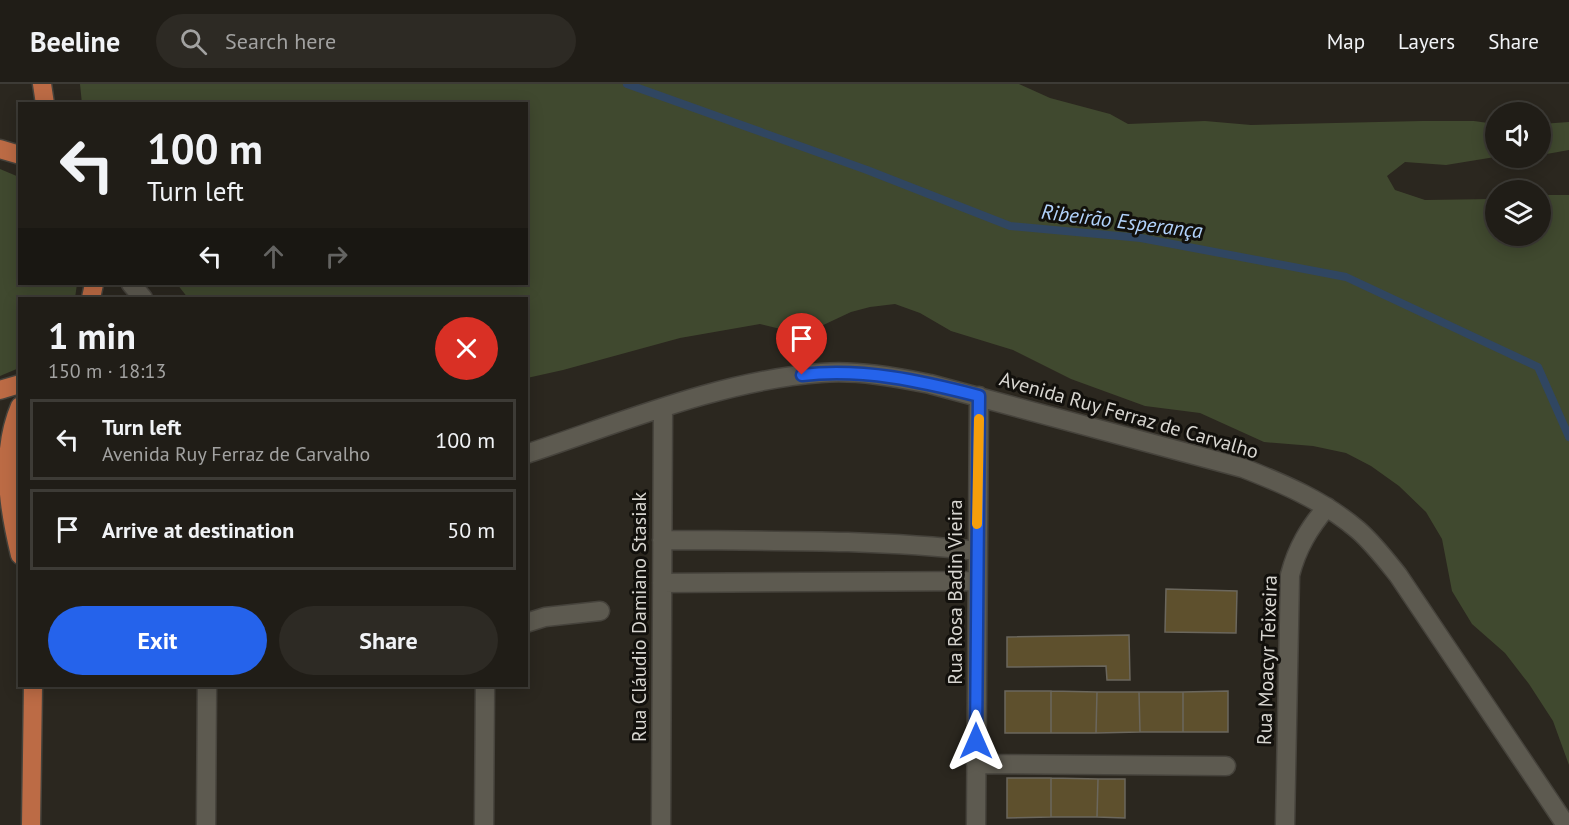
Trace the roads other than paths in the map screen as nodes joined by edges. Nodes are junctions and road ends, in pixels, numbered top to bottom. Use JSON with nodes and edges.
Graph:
{"nodes":[{"id":1,"x":42,"y":84,"type":"edge"},
{"id":2,"x":45,"y":102,"type":"edge"},
{"id":3,"x":0,"y":149,"type":"edge"},
{"id":4,"x":18,"y":154,"type":"edge"},
{"id":5,"x":132,"y":285,"type":"edge"},
{"id":6,"x":142,"y":297,"type":"edge"},
{"id":7,"x":18,"y":385,"type":"edge"},
{"id":8,"x":0,"y":390,"type":"edge"},
{"id":9,"x":979,"y":396,"type":"junction"},
{"id":10,"x":18,"y":409,"type":"edge"},
{"id":11,"x":663,"y":409,"type":"junction"},
{"id":12,"x":528,"y":453,"type":"edge"},
{"id":13,"x":1327,"y":507,"type":"junction"},
{"id":14,"x":662,"y":540,"type":"junction"},
{"id":15,"x":18,"y":547,"type":"edge"},
{"id":16,"x":977,"y":551,"type":"junction"},
{"id":17,"x":977,"y":581,"type":"junction"},
{"id":18,"x":662,"y":583,"type":"junction"},
{"id":19,"x":600,"y":611,"type":"dead end"},
{"id":20,"x":528,"y":622,"type":"edge"},
{"id":21,"x":33,"y":687,"type":"edge"},
{"id":22,"x":207,"y":687,"type":"edge"},
{"id":23,"x":485,"y":687,"type":"edge"},
{"id":24,"x":976,"y":764,"type":"junction"},
{"id":25,"x":1226,"y":766,"type":"dead end"},
{"id":26,"x":31,"y":825,"type":"edge"},
{"id":27,"x":206,"y":825,"type":"edge"},
{"id":28,"x":484,"y":825,"type":"edge"},
{"id":29,"x":661,"y":825,"type":"edge"},
{"id":30,"x":976,"y":825,"type":"edge"},
{"id":31,"x":1285,"y":825,"type":"edge"},
{"id":32,"x":1566,"y":825,"type":"edge"}],
"edges":[{"from":1,"to":2,"type":"main road"},
{"from":3,"to":4,"type":"main road"},
{"from":5,"to":6,"type":"street"},
{"from":7,"to":8,"type":"main road"},
{"from":9,"to":11,"type":"street","name":"Avenida Ruy Ferraz de Carvalho"},
{"from":9,"to":13,"type":"street","name":"Avenida Ruy Ferraz de Carvalho"},
{"from":9,"to":16,"type":"street","name":"Rua Rosa Badin Vieira"},
{"from":10,"to":15,"type":"main road"},
{"from":11,"to":12,"type":"street","name":"Avenida Ruy Ferraz de Carvalho"},
{"from":11,"to":14,"type":"street","name":"Rua Cláudio Damiano Stasiak"},
{"from":13,"to":31,"type":"street","name":"Rua Moacyr Teixeira"},
{"from":13,"to":32,"type":"street","name":"Avenida Ruy Ferraz de Carvalho"},
{"from":14,"to":16,"type":"street"},
{"from":14,"to":18,"type":"street","name":"Rua Cláudio Damiano Stasiak"},
{"from":16,"to":17,"type":"street","name":"Rua Rosa Badin Vieira"},
{"from":17,"to":18,"type":"street"},
{"from":17,"to":24,"type":"street","name":"Rua Rosa Badin Vieira"},
{"from":18,"to":29,"type":"street","name":"Rua Cláudio Damiano Stasiak"},
{"from":19,"to":20,"type":"street"},
{"from":21,"to":26,"type":"main road"},
{"from":22,"to":27,"type":"street"},
{"from":23,"to":28,"type":"street"},
{"from":24,"to":25,"type":"street"},
{"from":24,"to":30,"type":"street","name":"Rua Rosa Badin Vieira"}]}
